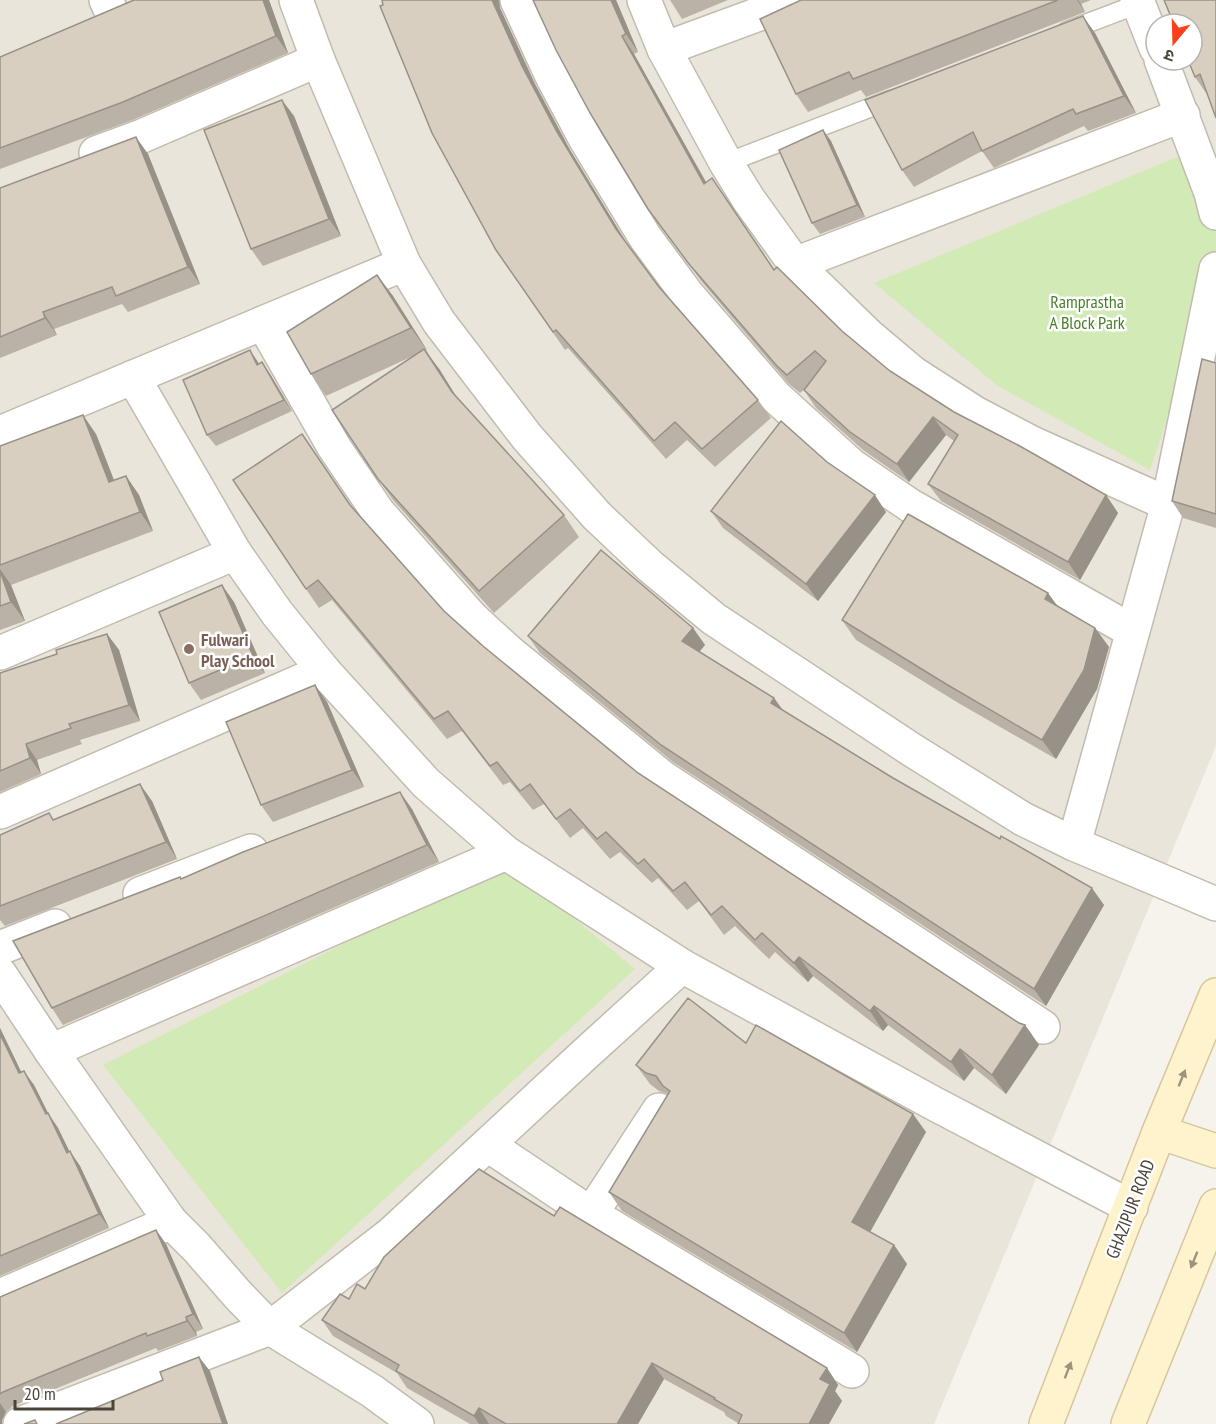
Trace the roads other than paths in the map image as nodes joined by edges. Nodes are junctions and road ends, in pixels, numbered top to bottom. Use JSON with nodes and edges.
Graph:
{"nodes":[{"id":1,"x":296,"y":0,"type":"edge"},
{"id":2,"x":517,"y":0,"type":"edge"},
{"id":3,"x":644,"y":0,"type":"edge"},
{"id":4,"x":796,"y":0,"type":"edge"},
{"id":5,"x":1138,"y":2,"type":"edge"},
{"id":6,"x":1144,"y":17,"type":"edge"},
{"id":7,"x":1054,"y":36,"type":"edge"},
{"id":8,"x":664,"y":49,"type":"junction"},
{"id":9,"x":318,"y":60,"type":"junction"},
{"id":10,"x":1166,"y":72,"type":"edge"},
{"id":11,"x":911,"y":92,"type":"edge"},
{"id":12,"x":1183,"y":115,"type":"junction"},
{"id":13,"x":726,"y":163,"type":"junction"},
{"id":14,"x":65,"y":164,"type":"edge"},
{"id":15,"x":1216,"y":213,"type":"edge"},
{"id":16,"x":404,"y":264,"type":"junction"},
{"id":17,"x":795,"y":264,"type":"junction"},
{"id":18,"x":1216,"y":269,"type":"edge"},
{"id":19,"x":263,"y":323,"type":"junction"},
{"id":20,"x":133,"y":377,"type":"junction"},
{"id":21,"x":0,"y":433,"type":"edge"},
{"id":22,"x":1168,"y":504,"type":"junction"},
{"id":23,"x":235,"y":553,"type":"junction"},
{"id":24,"x":1132,"y":631,"type":"junction"},
{"id":25,"x":0,"y":653,"type":"edge"},
{"id":26,"x":324,"y":671,"type":"junction"},
{"id":27,"x":426,"y":783,"type":"junction"},
{"id":28,"x":393,"y":796,"type":"edge"},
{"id":29,"x":0,"y":812,"type":"edge"},
{"id":30,"x":273,"y":842,"type":"edge"},
{"id":31,"x":1074,"y":844,"type":"junction"},
{"id":32,"x":506,"y":853,"type":"junction"},
{"id":33,"x":1216,"y":904,"type":"edge"},
{"id":34,"x":0,"y":948,"type":"edge"},
{"id":35,"x":682,"y":966,"type":"junction"},
{"id":36,"x":0,"y":974,"type":"edge"},
{"id":37,"x":1216,"y":997,"type":"edge"},
{"id":38,"x":1043,"y":1026,"type":"dead end"},
{"id":39,"x":51,"y":1051,"type":"junction"},
{"id":40,"x":658,"y":1110,"type":"edge"},
{"id":41,"x":1159,"y":1132,"type":"junction"},
{"id":42,"x":488,"y":1145,"type":"junction"},
{"id":43,"x":1216,"y":1151,"type":"edge"},
{"id":44,"x":1216,"y":1206,"type":"edge"},
{"id":45,"x":1131,"y":1208,"type":"junction"},
{"id":46,"x":591,"y":1214,"type":"junction"},
{"id":47,"x":171,"y":1222,"type":"junction"},
{"id":48,"x":0,"y":1296,"type":"edge"},
{"id":49,"x":270,"y":1328,"type":"junction"},
{"id":50,"x":852,"y":1371,"type":"dead end"},
{"id":51,"x":20,"y":1424,"type":"edge"},
{"id":52,"x":417,"y":1424,"type":"edge"},
{"id":53,"x":1046,"y":1424,"type":"edge"},
{"id":54,"x":1128,"y":1424,"type":"edge"}],
"edges":[{"from":1,"to":9,"type":"street"},
{"from":2,"to":24,"type":"street"},
{"from":3,"to":8,"type":"street"},
{"from":4,"to":8,"type":"street"},
{"from":5,"to":6,"type":"street"},
{"from":5,"to":7,"type":"lane"},
{"from":8,"to":13,"type":"street"},
{"from":9,"to":14,"type":"street"},
{"from":9,"to":16,"type":"street"},
{"from":10,"to":12,"type":"street"},
{"from":11,"to":13,"type":"lane"},
{"from":12,"to":15,"type":"street"},
{"from":12,"to":17,"type":"street"},
{"from":13,"to":17,"type":"street"},
{"from":16,"to":19,"type":"street"},
{"from":16,"to":31,"type":"street"},
{"from":17,"to":22,"type":"street"},
{"from":18,"to":22,"type":"street"},
{"from":19,"to":20,"type":"street"},
{"from":19,"to":38,"type":"street"},
{"from":20,"to":21,"type":"street"},
{"from":20,"to":23,"type":"street"},
{"from":22,"to":24,"type":"street"},
{"from":23,"to":25,"type":"street"},
{"from":23,"to":26,"type":"street"},
{"from":24,"to":31,"type":"street"},
{"from":26,"to":27,"type":"street"},
{"from":26,"to":29,"type":"street"},
{"from":27,"to":28,"type":"street"},
{"from":27,"to":32,"type":"street"},
{"from":30,"to":34,"type":"street"},
{"from":31,"to":33,"type":"street"},
{"from":32,"to":35,"type":"street"},
{"from":32,"to":39,"type":"street"},
{"from":35,"to":42,"type":"street"},
{"from":35,"to":45,"type":"street"},
{"from":36,"to":39,"type":"street"},
{"from":41,"to":37,"type":"main road","name":"GHAZIPUR ROAD","one_way":true},
{"from":39,"to":47,"type":"street"},
{"from":40,"to":46,"type":"street"},
{"from":41,"to":43,"type":"main road"},
{"from":41,"to":45,"type":"main road","name":"GHAZIPUR ROAD"},
{"from":42,"to":46,"type":"street"},
{"from":42,"to":49,"type":"street"},
{"from":44,"to":54,"type":"main road","one_way":true},
{"from":53,"to":45,"type":"main road","name":"GHAZIPUR ROAD","one_way":true},
{"from":46,"to":50,"type":"street"},
{"from":47,"to":48,"type":"street"},
{"from":47,"to":49,"type":"street"},
{"from":49,"to":51,"type":"street"},
{"from":49,"to":52,"type":"street"}]}
